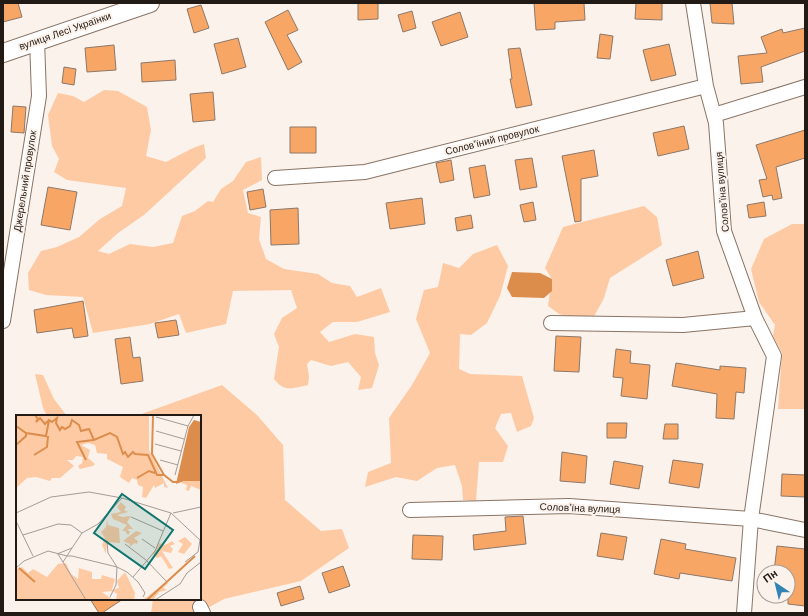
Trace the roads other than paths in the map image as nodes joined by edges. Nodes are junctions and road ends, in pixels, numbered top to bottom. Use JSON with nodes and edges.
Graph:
{"nodes":[{"id":1,"x":150,"y":3,"type":"edge"},
{"id":2,"x":693,"y":3,"type":"edge"},
{"id":3,"x":37,"y":40,"type":"junction"},
{"id":4,"x":3,"y":53,"type":"edge"},
{"id":5,"x":706,"y":86,"type":"junction"},
{"id":6,"x":805,"y":87,"type":"edge"},
{"id":7,"x":714,"y":115,"type":"junction"},
{"id":8,"x":275,"y":178,"type":"dead end"},
{"id":9,"x":755,"y":318,"type":"junction"},
{"id":10,"x":3,"y":321,"type":"edge"},
{"id":11,"x":551,"y":323,"type":"dead end"},
{"id":12,"x":410,"y":510,"type":"dead end"},
{"id":13,"x":750,"y":519,"type":"junction"},
{"id":14,"x":805,"y":530,"type":"edge"},
{"id":15,"x":744,"y":613,"type":"edge"}],
"edges":[{"from":1,"to":3,"type":"street","name":"вулиця Лесі Українки"},
{"from":2,"to":5,"type":"street","name":"Соловʼїна вулиця"},
{"from":3,"to":4,"type":"street","name":"вулиця Лесі Українки"},
{"from":3,"to":10,"type":"street","name":"Джерельний провулок"},
{"from":5,"to":7,"type":"street","name":"Соловʼїна вулиця"},
{"from":5,"to":8,"type":"street","name":"Соловʼїний провулок"},
{"from":6,"to":7,"type":"street"},
{"from":7,"to":9,"type":"street","name":"Соловʼїна вулиця"},
{"from":9,"to":11,"type":"street"},
{"from":9,"to":13,"type":"street","name":"Соловʼїна вулиця"},
{"from":12,"to":13,"type":"street","name":"Соловʼїна вулиця"},
{"from":13,"to":14,"type":"street"},
{"from":13,"to":15,"type":"street","name":"Соловʼїна вулиця"}]}
